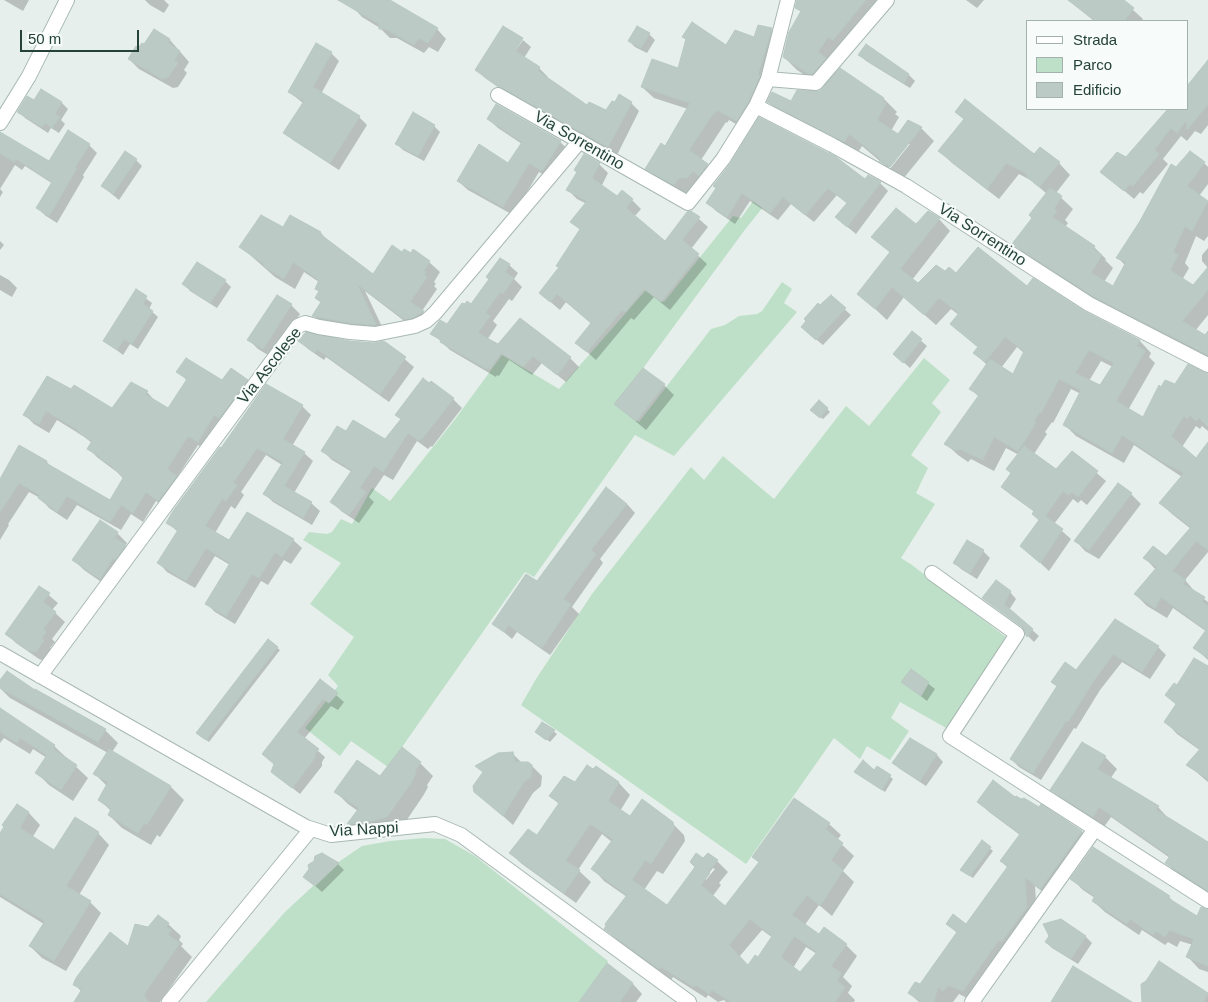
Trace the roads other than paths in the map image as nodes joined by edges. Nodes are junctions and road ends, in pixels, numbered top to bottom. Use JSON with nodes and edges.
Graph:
{"nodes":[{"id":1,"x":67,"y":0,"type":"edge"},
{"id":2,"x":788,"y":0,"type":"edge"},
{"id":3,"x":887,"y":0,"type":"edge"},
{"id":4,"x":768,"y":79,"type":"junction"},
{"id":5,"x":498,"y":95,"type":"dead end"},
{"id":6,"x":756,"y":106,"type":"junction"},
{"id":7,"x":0,"y":123,"type":"edge"},
{"id":8,"x":580,"y":141,"type":"junction"},
{"id":9,"x":1208,"y":365,"type":"edge"},
{"id":10,"x":932,"y":572,"type":"dead end"},
{"id":11,"x":0,"y":653,"type":"edge"},
{"id":12,"x":40,"y":676,"type":"junction"},
{"id":13,"x":1095,"y":828,"type":"junction"},
{"id":14,"x":310,"y":829,"type":"junction"},
{"id":15,"x":1208,"y":901,"type":"edge"},
{"id":16,"x":169,"y":1002,"type":"edge"},
{"id":17,"x":689,"y":1002,"type":"edge"},
{"id":18,"x":972,"y":1002,"type":"edge"}],
"edges":[{"from":1,"to":7,"type":"street"},
{"from":2,"to":4,"type":"street","name":"Via Sorrentino"},
{"from":3,"to":4,"type":"street"},
{"from":4,"to":6,"type":"street","name":"Via Sorrentino"},
{"from":5,"to":8,"type":"street","name":"Via Sorrentino"},
{"from":6,"to":8,"type":"street","name":"Via Sorrentino"},
{"from":6,"to":9,"type":"street","name":"Via Sorrentino"},
{"from":8,"to":12,"type":"street","name":"Via Ascolese"},
{"from":10,"to":13,"type":"street"},
{"from":11,"to":12,"type":"street","name":"Via Nappi"},
{"from":12,"to":14,"type":"street","name":"Via Nappi"},
{"from":13,"to":15,"type":"street"},
{"from":13,"to":18,"type":"street"},
{"from":14,"to":16,"type":"street"},
{"from":14,"to":17,"type":"street","name":"Via Nappi"}]}
